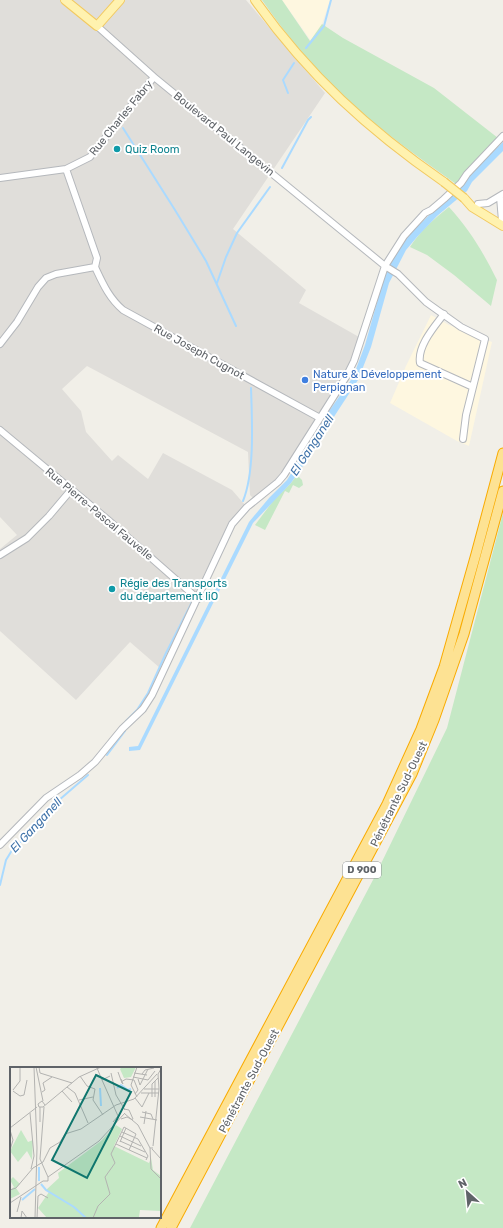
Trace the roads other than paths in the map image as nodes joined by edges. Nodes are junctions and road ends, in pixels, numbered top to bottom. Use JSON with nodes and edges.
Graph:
{"nodes":[{"id":1,"x":64,"y":0,"type":"edge"},
{"id":2,"x":120,"y":0,"type":"edge"},
{"id":3,"x":255,"y":0,"type":"edge"},
{"id":4,"x":97,"y":26,"type":"junction"},
{"id":5,"x":154,"y":77,"type":"junction"},
{"id":6,"x":503,"y":136,"type":"edge"},
{"id":7,"x":66,"y":169,"type":"junction"},
{"id":8,"x":0,"y":178,"type":"edge"},
{"id":9,"x":502,"y":195,"type":"edge"},
{"id":10,"x":464,"y":198,"type":"junction"},
{"id":11,"x":478,"y":204,"type":"junction"},
{"id":12,"x":503,"y":223,"type":"edge"},
{"id":13,"x":96,"y":267,"type":"junction"},
{"id":14,"x":386,"y":267,"type":"junction"},
{"id":15,"x":444,"y":314,"type":"junction"},
{"id":16,"x":0,"y":344,"type":"edge"},
{"id":17,"x":473,"y":387,"type":"junction"},
{"id":18,"x":320,"y":418,"type":"junction"},
{"id":19,"x":0,"y":430,"type":"edge"},
{"id":20,"x":463,"y":438,"type":"dead end"},
{"id":21,"x":503,"y":453,"type":"edge"},
{"id":22,"x":71,"y":490,"type":"junction"},
{"id":23,"x":503,"y":491,"type":"edge"},
{"id":24,"x":0,"y":555,"type":"edge"},
{"id":25,"x":198,"y":598,"type":"junction"},
{"id":26,"x":0,"y":845,"type":"edge"},
{"id":27,"x":161,"y":1228,"type":"edge"},
{"id":28,"x":171,"y":1228,"type":"edge"}],
"edges":[{"from":1,"to":4,"type":"main road","name":"Boulevard Paul Langevin"},
{"from":2,"to":4,"type":"main road"},
{"from":3,"to":10,"type":"main road","bridge":true},
{"from":4,"to":5,"type":"street","name":"Boulevard Paul Langevin"},
{"from":5,"to":7,"type":"street","name":"Rue Charles Fabry"},
{"from":5,"to":14,"type":"street","name":"Boulevard Paul Langevin"},
{"from":6,"to":14,"type":"street"},
{"from":7,"to":8,"type":"street","name":"Rue Charles Fabry"},
{"from":7,"to":13,"type":"street","name":"Rue Joseph Cugnot"},
{"from":9,"to":11,"type":"street"},
{"from":9,"to":12,"type":"street"},
{"from":10,"to":11,"type":"main road"},
{"from":10,"to":12,"type":"main road"},
{"from":11,"to":12,"type":"main road"},
{"from":13,"to":16,"type":"street"},
{"from":13,"to":18,"type":"street","name":"Rue Joseph Cugnot"},
{"from":14,"to":15,"type":"street","name":"Boulevard Paul Langevin"},
{"from":14,"to":18,"type":"street"},
{"from":15,"to":17,"type":"street","name":"Boulevard Paul Langevin"},
{"from":15,"to":17,"type":"street"},
{"from":17,"to":20,"type":"street"},
{"from":18,"to":25,"type":"street"},
{"from":19,"to":22,"type":"street","name":"Rue Pierre-Pascal Fauvelle"},
{"from":21,"to":27,"type":"highway"},
{"from":22,"to":24,"type":"street"},
{"from":22,"to":25,"type":"street","name":"Rue Pierre-Pascal Fauvelle"},
{"from":23,"to":28,"type":"highway","name":"Pénétrante Sud-Ouest","number":"D 900"},
{"from":25,"to":26,"type":"street"}]}
